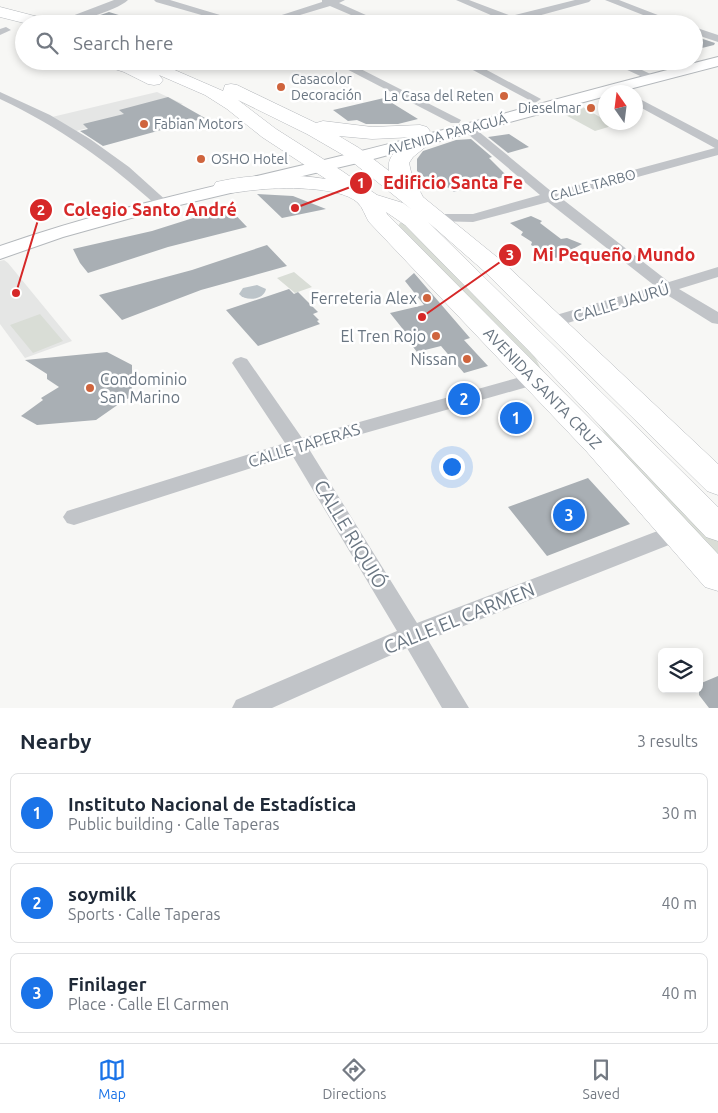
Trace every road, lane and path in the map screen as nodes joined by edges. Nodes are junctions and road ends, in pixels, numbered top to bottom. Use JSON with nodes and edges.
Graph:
{"nodes":[{"id":1,"x":123,"y":0,"type":"edge"},
{"id":2,"x":159,"y":0,"type":"edge"},
{"id":3,"x":461,"y":0,"type":"edge"},
{"id":4,"x":586,"y":0,"type":"edge"},
{"id":5,"x":610,"y":0,"type":"edge"},
{"id":6,"x":332,"y":1,"type":"edge"},
{"id":7,"x":0,"y":12,"type":"edge"},
{"id":8,"x":85,"y":15,"type":"edge"},
{"id":9,"x":213,"y":15,"type":"edge"},
{"id":10,"x":288,"y":15,"type":"edge"},
{"id":11,"x":362,"y":15,"type":"edge"},
{"id":12,"x":500,"y":15,"type":"edge"},
{"id":13,"x":526,"y":15,"type":"edge"},
{"id":14,"x":651,"y":15,"type":"edge"},
{"id":15,"x":15,"y":16,"type":"edge"},
{"id":16,"x":15,"y":26,"type":"edge"},
{"id":17,"x":1,"y":28,"type":"edge"},
{"id":18,"x":15,"y":32,"type":"edge"},
{"id":19,"x":703,"y":33,"type":"edge"},
{"id":20,"x":718,"y":39,"type":"edge"},
{"id":21,"x":718,"y":51,"type":"edge"},
{"id":22,"x":703,"y":55,"type":"edge"},
{"id":23,"x":718,"y":60,"type":"edge"},
{"id":24,"x":703,"y":65,"type":"edge"},
{"id":25,"x":142,"y":70,"type":"edge"},
{"id":26,"x":185,"y":70,"type":"edge"},
{"id":27,"x":357,"y":70,"type":"edge"},
{"id":28,"x":479,"y":70,"type":"edge"},
{"id":29,"x":634,"y":70,"type":"edge"},
{"id":30,"x":646,"y":70,"type":"edge"},
{"id":31,"x":685,"y":70,"type":"edge"},
{"id":32,"x":639,"y":72,"type":"junction"},
{"id":33,"x":655,"y":79,"type":"junction"},
{"id":34,"x":636,"y":85,"type":"edge"},
{"id":35,"x":0,"y":95,"type":"edge"},
{"id":36,"x":598,"y":95,"type":"edge"},
{"id":37,"x":535,"y":99,"type":"junction"},
{"id":38,"x":643,"y":105,"type":"edge"},
{"id":39,"x":284,"y":114,"type":"junction"},
{"id":40,"x":462,"y":124,"type":"junction"},
{"id":41,"x":269,"y":132,"type":"junction"},
{"id":42,"x":422,"y":135,"type":"junction"},
{"id":43,"x":718,"y":145,"type":"edge"},
{"id":44,"x":718,"y":151,"type":"edge"},
{"id":45,"x":335,"y":157,"type":"junction"},
{"id":46,"x":250,"y":176,"type":"junction"},
{"id":47,"x":224,"y":187,"type":"junction"},
{"id":48,"x":363,"y":196,"type":"junction"},
{"id":49,"x":550,"y":197,"type":"junction"},
{"id":50,"x":416,"y":201,"type":"junction"},
{"id":51,"x":162,"y":203,"type":"junction"},
{"id":52,"x":437,"y":218,"type":"junction"},
{"id":53,"x":2,"y":248,"type":"edge"},
{"id":54,"x":718,"y":272,"type":"edge"},
{"id":55,"x":667,"y":288,"type":"junction"},
{"id":56,"x":718,"y":319,"type":"edge"},
{"id":57,"x":546,"y":334,"type":"junction"},
{"id":58,"x":241,"y":363,"type":"dead end"},
{"id":59,"x":535,"y":379,"type":"junction"},
{"id":60,"x":598,"y":445,"type":"junction"},
{"id":61,"x":297,"y":446,"type":"junction"},
{"id":62,"x":718,"y":483,"type":"edge"},
{"id":63,"x":74,"y":517,"type":"dead end"},
{"id":64,"x":718,"y":528,"type":"edge"},
{"id":65,"x":676,"y":533,"type":"junction"},
{"id":66,"x":718,"y":577,"type":"edge"},
{"id":67,"x":413,"y":635,"type":"junction"},
{"id":68,"x":245,"y":708,"type":"edge"},
{"id":69,"x":456,"y":708,"type":"edge"}],
"edges":[{"from":1,"to":8,"type":"street"},
{"from":2,"to":9,"type":"street"},
{"from":3,"to":12,"type":"street"},
{"from":4,"to":13,"type":"street"},
{"from":5,"to":14,"type":"street"},
{"from":6,"to":10,"type":"street"},
{"from":6,"to":11,"type":"street"},
{"from":7,"to":15,"type":"main road"},
{"from":16,"to":17,"type":"main road"},
{"from":17,"to":18,"type":"main road"},
{"from":19,"to":20,"type":"street"},
{"from":21,"to":22,"type":"main road"},
{"from":23,"to":24,"type":"main road","name":"AVENIDA PARAGUÁ"},
{"from":25,"to":41,"type":"main road"},
{"from":26,"to":39,"type":"main road"},
{"from":27,"to":40,"type":"street"},
{"from":28,"to":37,"type":"street"},
{"from":29,"to":32,"type":"street"},
{"from":30,"to":32,"type":"main road","name":"AVENIDA PARAGUÁ"},
{"from":31,"to":33,"type":"main road","name":"AVENIDA PARAGUÁ"},
{"from":32,"to":33,"type":"street"},
{"from":32,"to":37,"type":"main road","name":"AVENIDA PARAGUÁ"},
{"from":33,"to":34,"type":"main road","name":"AVENIDA PARAGUÁ"},
{"from":35,"to":51,"type":"street"},
{"from":36,"to":40,"type":"main road","name":"AVENIDA PARAGUÁ"},
{"from":37,"to":40,"type":"main road","name":"AVENIDA PARAGUÁ"},
{"from":38,"to":43,"type":"street"},
{"from":39,"to":42,"type":"main road"},
{"from":39,"to":45,"type":"main road"},
{"from":40,"to":42,"type":"main road","name":"AVENIDA PARAGUÁ"},
{"from":40,"to":49,"type":"street"},
{"from":41,"to":45,"type":"main road"},
{"from":41,"to":46,"type":"main road"},
{"from":42,"to":45,"type":"main road","name":"AVENIDA PARAGUÁ"},
{"from":42,"to":50,"type":"main road"},
{"from":44,"to":49,"type":"street","name":"CALLE TARBO"},
{"from":45,"to":46,"type":"main road"},
{"from":45,"to":47,"type":"main road"},
{"from":45,"to":48,"type":"main road","name":"AVENIDA SANTA CRUZ"},
{"from":45,"to":50,"type":"main road","name":"AVENIDA SANTA CRUZ"},
{"from":46,"to":47,"type":"main road"},
{"from":47,"to":48,"type":"main road"},
{"from":47,"to":51,"type":"main road"},
{"from":48,"to":57,"type":"main road","name":"AVENIDA SANTA CRUZ"},
{"from":48,"to":59,"type":"main road","name":"AVENIDA SANTA CRUZ"},
{"from":49,"to":52,"type":"street","name":"CALLE TARBO"},
{"from":49,"to":55,"type":"street"},
{"from":50,"to":52,"type":"main road","name":"AVENIDA SANTA CRUZ"},
{"from":51,"to":53,"type":"main road"},
{"from":52,"to":57,"type":"main road","name":"AVENIDA SANTA CRUZ"},
{"from":54,"to":55,"type":"street","name":"CALLE JAURÚ"},
{"from":55,"to":56,"type":"street"},
{"from":55,"to":57,"type":"street","name":"CALLE JAURÚ"},
{"from":57,"to":60,"type":"main road"},
{"from":57,"to":62,"type":"main road","name":"AVENIDA SANTA CRUZ"},
{"from":57,"to":64,"type":"main road","name":"AVENIDA SANTA CRUZ"},
{"from":58,"to":61,"type":"street","name":"CALLE RIQUIÓ"},
{"from":59,"to":60,"type":"main road","name":"AVENIDA SANTA CRUZ"},
{"from":59,"to":61,"type":"street","name":"CALLE TAPERAS"},
{"from":60,"to":65,"type":"main road","name":"AVENIDA SANTA CRUZ"},
{"from":61,"to":63,"type":"street","name":"CALLE TAPERAS"},
{"from":61,"to":67,"type":"street","name":"CALLE RIQUIÓ"},
{"from":65,"to":66,"type":"main road","name":"AVENIDA SANTA CRUZ"},
{"from":65,"to":67,"type":"street","name":"CALLE EL CARMEN"},
{"from":67,"to":68,"type":"street","name":"CALLE EL CARMEN"},
{"from":67,"to":69,"type":"street","name":"CALLE RIQUIÓ"}]}
